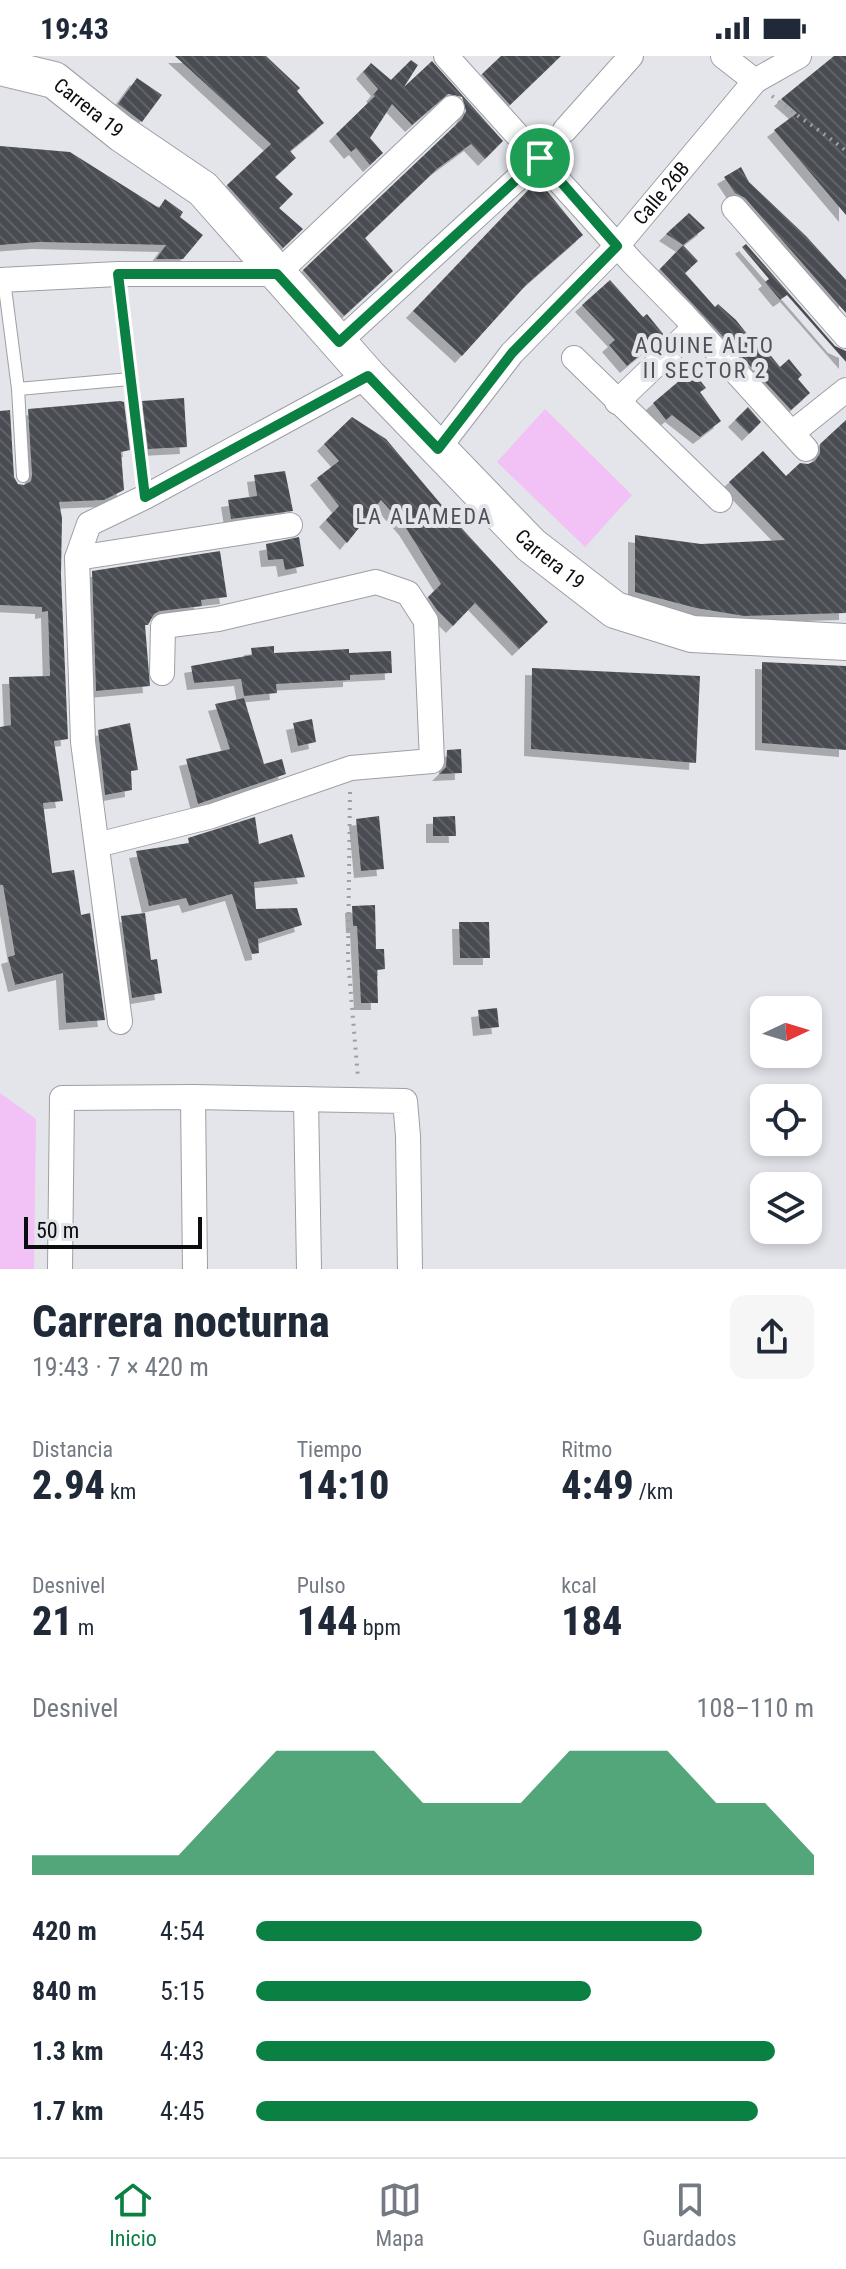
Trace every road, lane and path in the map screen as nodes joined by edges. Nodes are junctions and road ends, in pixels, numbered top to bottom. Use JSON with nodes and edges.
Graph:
{"nodes":[{"id":1,"x":446,"y":56,"type":"edge"},
{"id":2,"x":631,"y":56,"type":"edge"},
{"id":3,"x":723,"y":56,"type":"edge"},
{"id":4,"x":799,"y":56,"type":"edge"},
{"id":5,"x":0,"y":67,"type":"edge"},
{"id":6,"x":755,"y":81,"type":"junction"},
{"id":7,"x":452,"y":108,"type":"dead end"},
{"id":8,"x":565,"y":130,"type":"dead end"},
{"id":9,"x":846,"y":151,"type":"edge"},
{"id":10,"x":540,"y":158,"type":"junction"},
{"id":11,"x":734,"y":208,"type":"dead end"},
{"id":12,"x":617,"y":246,"type":"junction"},
{"id":13,"x":118,"y":274,"type":"junction"},
{"id":14,"x":277,"y":274,"type":"junction"},
{"id":15,"x":2,"y":280,"type":"edge"},
{"id":16,"x":695,"y":327,"type":"junction"},
{"id":17,"x":846,"y":336,"type":"edge"},
{"id":18,"x":339,"y":342,"type":"junction"},
{"id":19,"x":574,"y":358,"type":"dead end"},
{"id":20,"x":368,"y":376,"type":"junction"},
{"id":21,"x":130,"y":379,"type":"junction"},
{"id":22,"x":18,"y":389,"type":"junction"},
{"id":23,"x":846,"y":390,"type":"edge"},
{"id":24,"x":617,"y":402,"type":"junction"},
{"id":25,"x":438,"y":449,"type":"junction"},
{"id":26,"x":23,"y":476,"type":"dead end"},
{"id":27,"x":145,"y":497,"type":"junction"},
{"id":28,"x":720,"y":500,"type":"dead end"},
{"id":29,"x":290,"y":525,"type":"dead end"},
{"id":30,"x":77,"y":558,"type":"junction"},
{"id":31,"x":846,"y":642,"type":"edge"},
{"id":32,"x":162,"y":673,"type":"dead end"},
{"id":33,"x":351,"y":768,"type":"junction"},
{"id":34,"x":97,"y":845,"type":"junction"},
{"id":35,"x":120,"y":1022,"type":"dead end"},
{"id":36,"x":193,"y":1097,"type":"junction"},
{"id":37,"x":306,"y":1099,"type":"junction"},
{"id":38,"x":360,"y":1101,"type":"junction"},
{"id":39,"x":60,"y":1269,"type":"edge"},
{"id":40,"x":195,"y":1269,"type":"edge"},
{"id":41,"x":309,"y":1269,"type":"edge"},
{"id":42,"x":410,"y":1269,"type":"edge"}],
"edges":[{"from":1,"to":10,"type":"street"},
{"from":2,"to":8,"type":"street"},
{"from":3,"to":6,"type":"street"},
{"from":4,"to":6,"type":"street","name":"Calle 26B"},
{"from":5,"to":14,"type":"street","name":"Carrera 19"},
{"from":6,"to":9,"type":"path"},
{"from":6,"to":12,"type":"street","name":"Calle 26B"},
{"from":7,"to":14,"type":"street"},
{"from":10,"to":12,"type":"street"},
{"from":10,"to":18,"type":"street"},
{"from":11,"to":17,"type":"street"},
{"from":12,"to":16,"type":"street"},
{"from":12,"to":25,"type":"street","name":"Calle 26B"},
{"from":13,"to":14,"type":"street"},
{"from":13,"to":15,"type":"street"},
{"from":13,"to":21,"type":"lane"},
{"from":14,"to":18,"type":"street","name":"Carrera 19"},
{"from":15,"to":22,"type":"lane"},
{"from":16,"to":23,"type":"street"},
{"from":16,"to":24,"type":"street"},
{"from":18,"to":20,"type":"street","name":"Carrera 19"},
{"from":19,"to":24,"type":"street"},
{"from":20,"to":25,"type":"street","name":"Carrera 19"},
{"from":20,"to":27,"type":"street"},
{"from":21,"to":22,"type":"lane"},
{"from":21,"to":27,"type":"lane"},
{"from":22,"to":26,"type":"lane"},
{"from":24,"to":28,"type":"street"},
{"from":25,"to":31,"type":"street","name":"Carrera 19"},
{"from":27,"to":30,"type":"street"},
{"from":29,"to":30,"type":"street"},
{"from":30,"to":34,"type":"street"},
{"from":32,"to":33,"type":"street"},
{"from":33,"to":34,"type":"street"},
{"from":33,"to":38,"type":"path"},
{"from":34,"to":35,"type":"street"},
{"from":36,"to":37,"type":"street"},
{"from":36,"to":39,"type":"street"},
{"from":36,"to":40,"type":"street"},
{"from":37,"to":38,"type":"street"},
{"from":37,"to":41,"type":"street"},
{"from":38,"to":42,"type":"street"}]}
